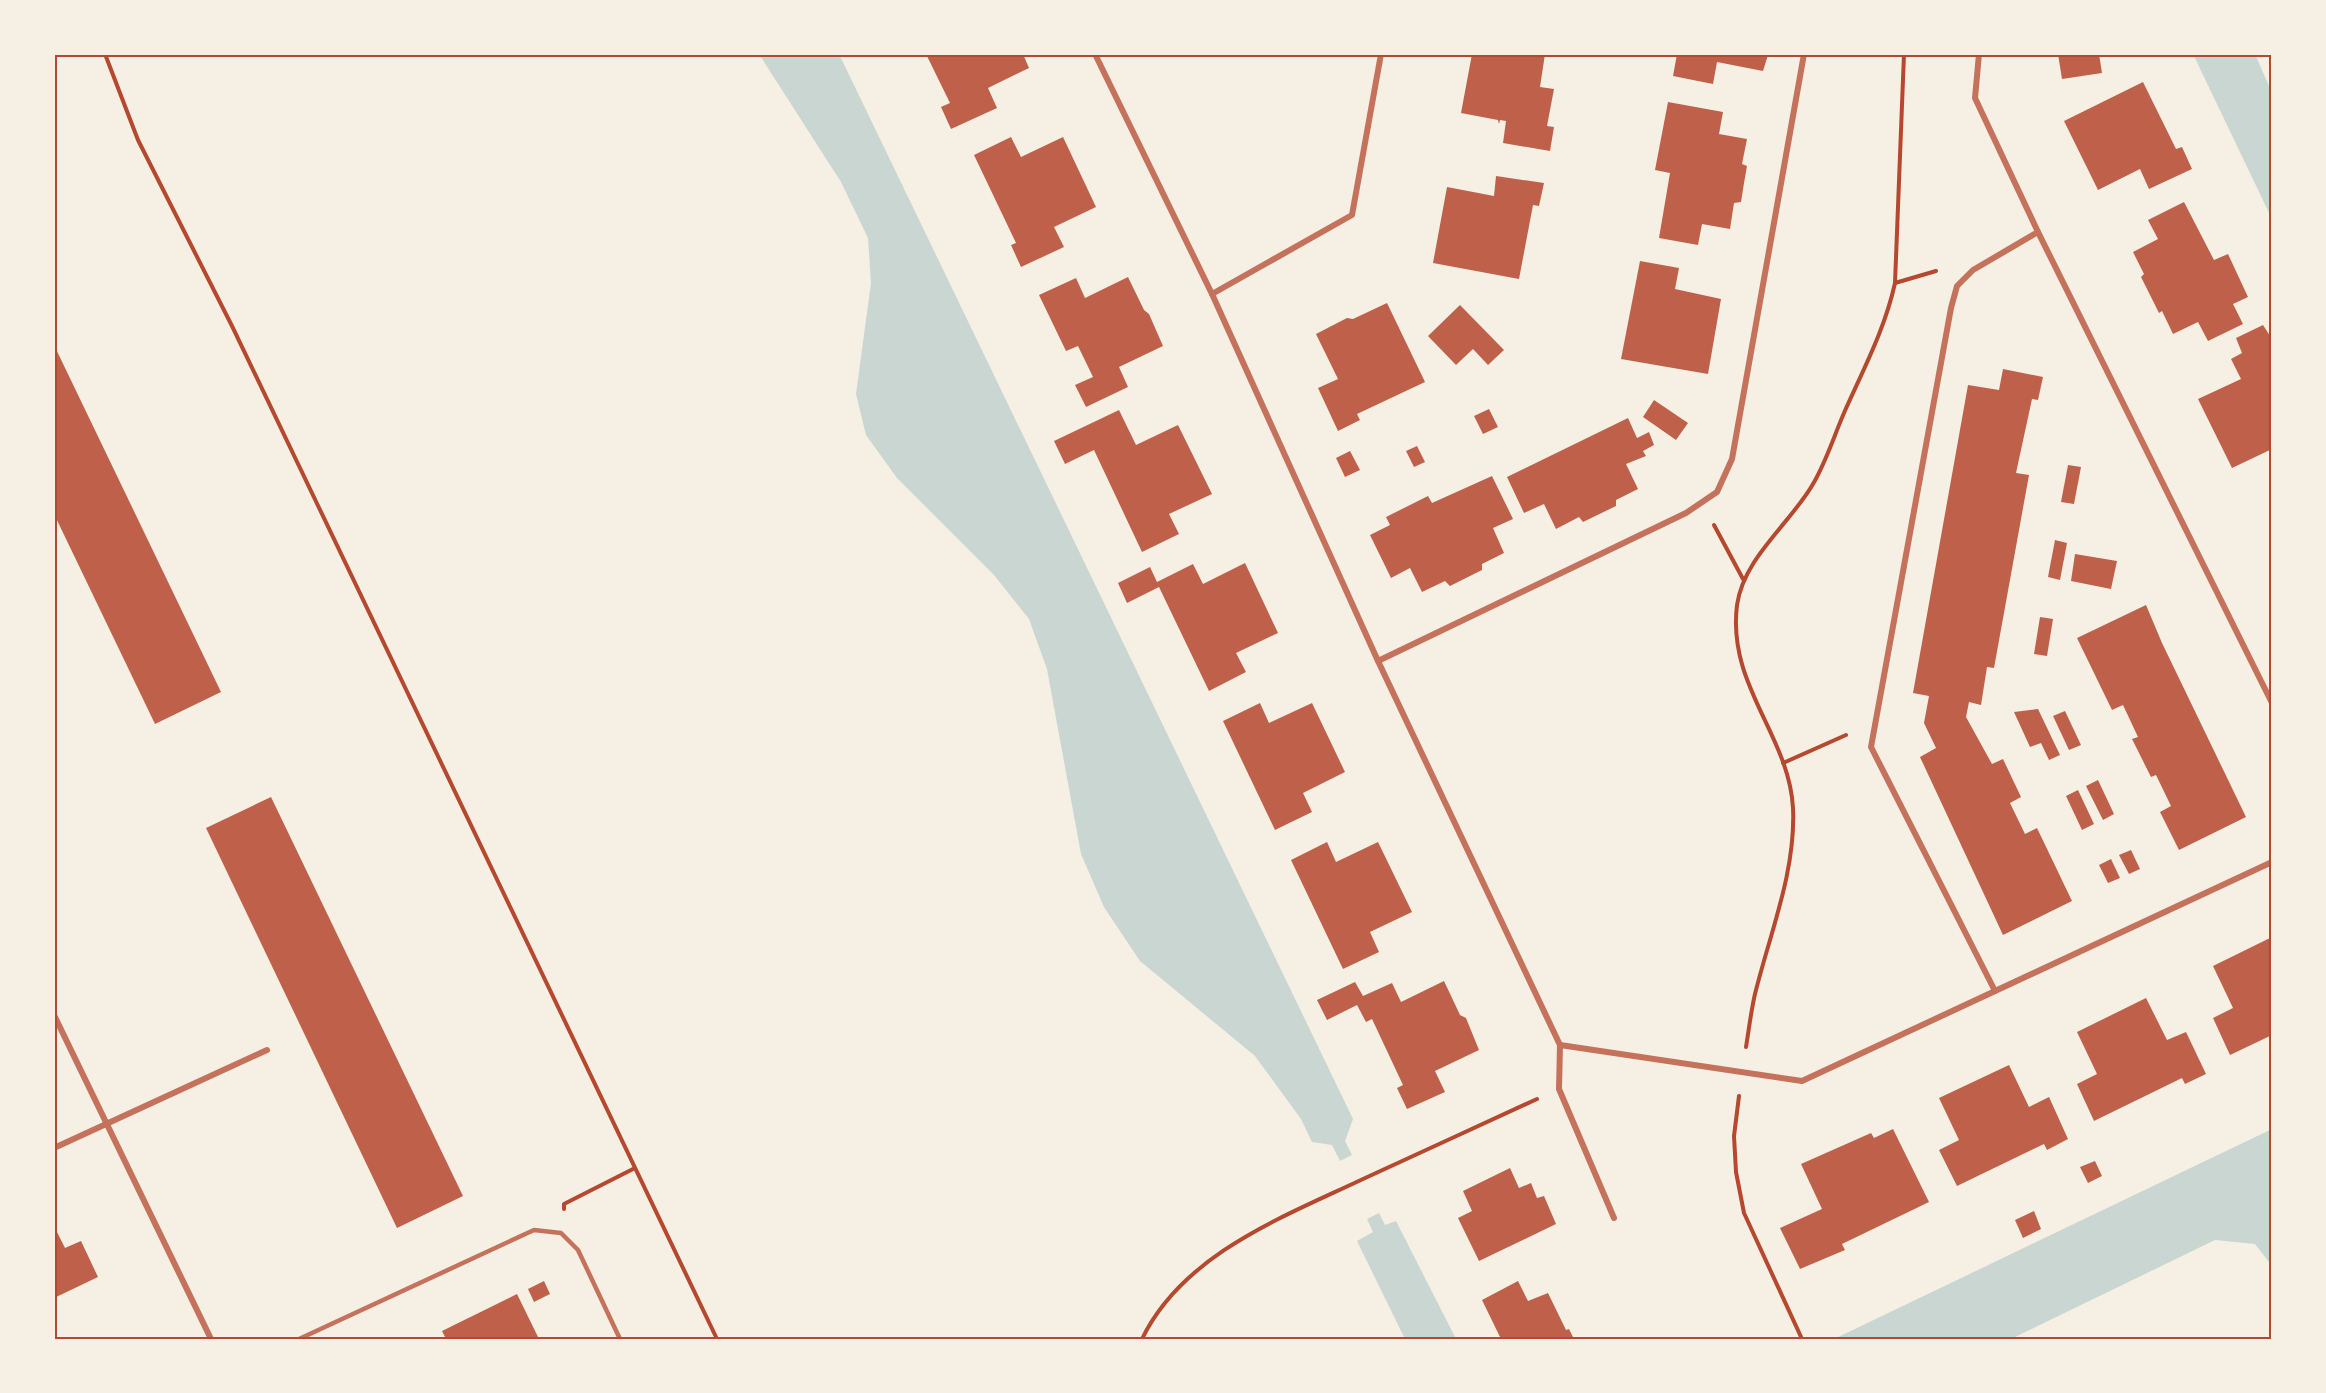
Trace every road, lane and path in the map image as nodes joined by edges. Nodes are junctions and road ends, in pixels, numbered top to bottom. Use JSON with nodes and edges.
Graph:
{"nodes":[{"id":1,"x":105,"y":54,"type":"edge"},
{"id":2,"x":1095,"y":54,"type":"edge"},
{"id":3,"x":1381,"y":54,"type":"edge"},
{"id":4,"x":1804,"y":54,"type":"edge"},
{"id":5,"x":1904,"y":54,"type":"edge"},
{"id":6,"x":1978,"y":54,"type":"edge"},
{"id":7,"x":2038,"y":232,"type":"junction"},
{"id":8,"x":1212,"y":294,"type":"junction"},
{"id":9,"x":1702,"y":502,"type":"junction"},
{"id":10,"x":1743,"y":579,"type":"junction"},
{"id":11,"x":1378,"y":661,"type":"junction"},
{"id":12,"x":2272,"y":703,"type":"edge"},
{"id":13,"x":1874,"y":732,"type":"junction"},
{"id":14,"x":1783,"y":763,"type":"junction"},
{"id":15,"x":2272,"y":862,"type":"edge"},
{"id":16,"x":1995,"y":991,"type":"junction"},
{"id":17,"x":54,"y":1015,"type":"edge"},
{"id":18,"x":1560,"y":1045,"type":"junction"},
{"id":19,"x":267,"y":1050,"type":"dead end"},
{"id":20,"x":1741,"y":1072,"type":"junction"},
{"id":21,"x":1559,"y":1089,"type":"junction"},
{"id":22,"x":106,"y":1124,"type":"junction"},
{"id":23,"x":54,"y":1148,"type":"edge"},
{"id":24,"x":634,"y":1169,"type":"junction"},
{"id":25,"x":1614,"y":1218,"type":"dead end"},
{"id":26,"x":561,"y":1233,"type":"junction"},
{"id":27,"x":211,"y":1339,"type":"edge"},
{"id":28,"x":299,"y":1339,"type":"edge"},
{"id":29,"x":620,"y":1339,"type":"edge"},
{"id":30,"x":717,"y":1339,"type":"edge"},
{"id":31,"x":1142,"y":1339,"type":"edge"},
{"id":32,"x":1802,"y":1339,"type":"edge"}],
"edges":[{"from":1,"to":24,"type":"path"},
{"from":2,"to":8,"type":"street"},
{"from":3,"to":8,"type":"street"},
{"from":4,"to":9,"type":"street"},
{"from":5,"to":10,"type":"path"},
{"from":6,"to":7,"type":"street"},
{"from":7,"to":12,"type":"street"},
{"from":7,"to":13,"type":"street"},
{"from":8,"to":11,"type":"street"},
{"from":9,"to":10,"type":"path"},
{"from":9,"to":11,"type":"street"},
{"from":10,"to":14,"type":"path"},
{"from":11,"to":18,"type":"street"},
{"from":13,"to":14,"type":"path"},
{"from":13,"to":16,"type":"street"},
{"from":14,"to":20,"type":"path"},
{"from":15,"to":16,"type":"street"},
{"from":16,"to":20,"type":"street"},
{"from":17,"to":22,"type":"street"},
{"from":18,"to":20,"type":"street"},
{"from":18,"to":21,"type":"street"},
{"from":19,"to":22,"type":"street"},
{"from":20,"to":32,"type":"path"},
{"from":21,"to":25,"type":"street"},
{"from":21,"to":31,"type":"path"},
{"from":22,"to":23,"type":"street"},
{"from":22,"to":27,"type":"street"},
{"from":24,"to":26,"type":"path"},
{"from":24,"to":30,"type":"path"},
{"from":26,"to":28,"type":"lane"},
{"from":26,"to":29,"type":"lane"}]}
